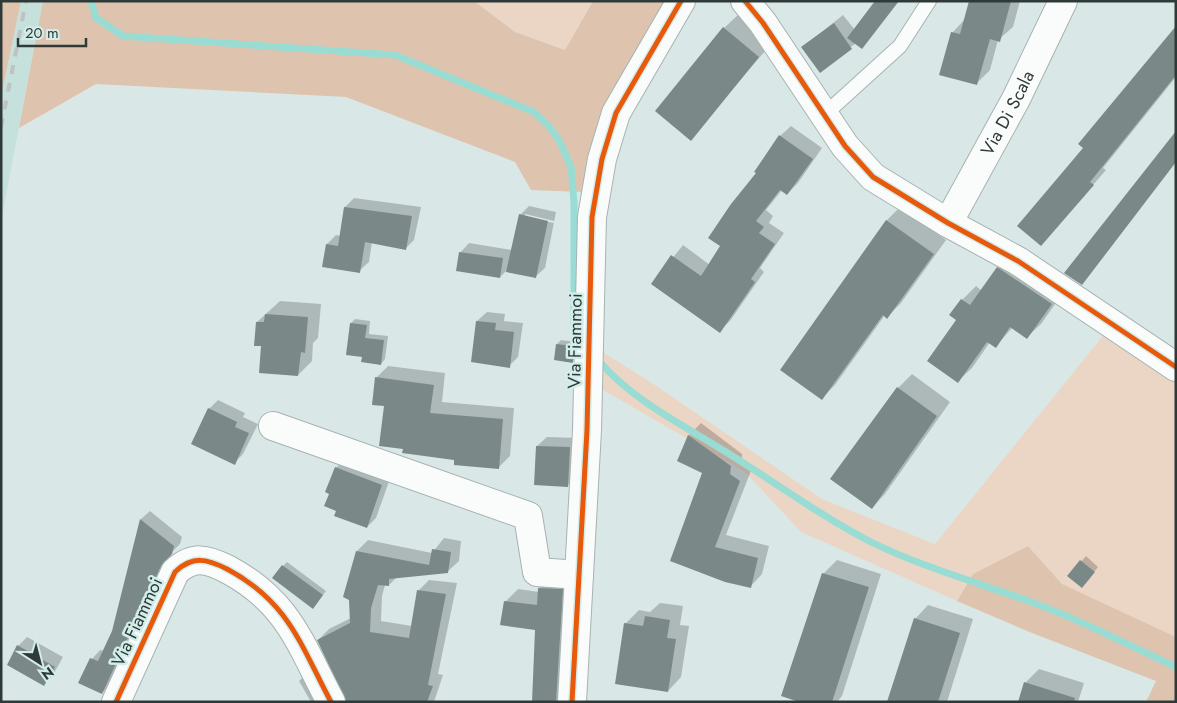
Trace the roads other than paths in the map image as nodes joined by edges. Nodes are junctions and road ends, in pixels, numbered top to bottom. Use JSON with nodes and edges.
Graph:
{"nodes":[{"id":1,"x":681,"y":1,"type":"edge"},
{"id":2,"x":745,"y":1,"type":"edge"},
{"id":3,"x":929,"y":1,"type":"edge"},
{"id":4,"x":1063,"y":1,"type":"edge"},
{"id":5,"x":824,"y":115,"type":"junction"},
{"id":6,"x":948,"y":223,"type":"junction"},
{"id":7,"x":1176,"y":367,"type":"edge"},
{"id":8,"x":273,"y":426,"type":"dead end"},
{"id":9,"x":579,"y":575,"type":"junction"},
{"id":10,"x":116,"y":702,"type":"edge"},
{"id":11,"x":331,"y":702,"type":"edge"},
{"id":12,"x":572,"y":702,"type":"edge"}],
"edges":[{"from":1,"to":9,"type":"street","name":"Via Fiammoi"},
{"from":2,"to":5,"type":"street"},
{"from":3,"to":5,"type":"lane"},
{"from":4,"to":6,"type":"street","name":"Via Di Scala"},
{"from":5,"to":6,"type":"street"},
{"from":6,"to":7,"type":"street"},
{"from":8,"to":9,"type":"street"},
{"from":9,"to":12,"type":"street","name":"Via Fiammoi"},
{"from":10,"to":11,"type":"street","name":"Via Fiammoi"}]}
